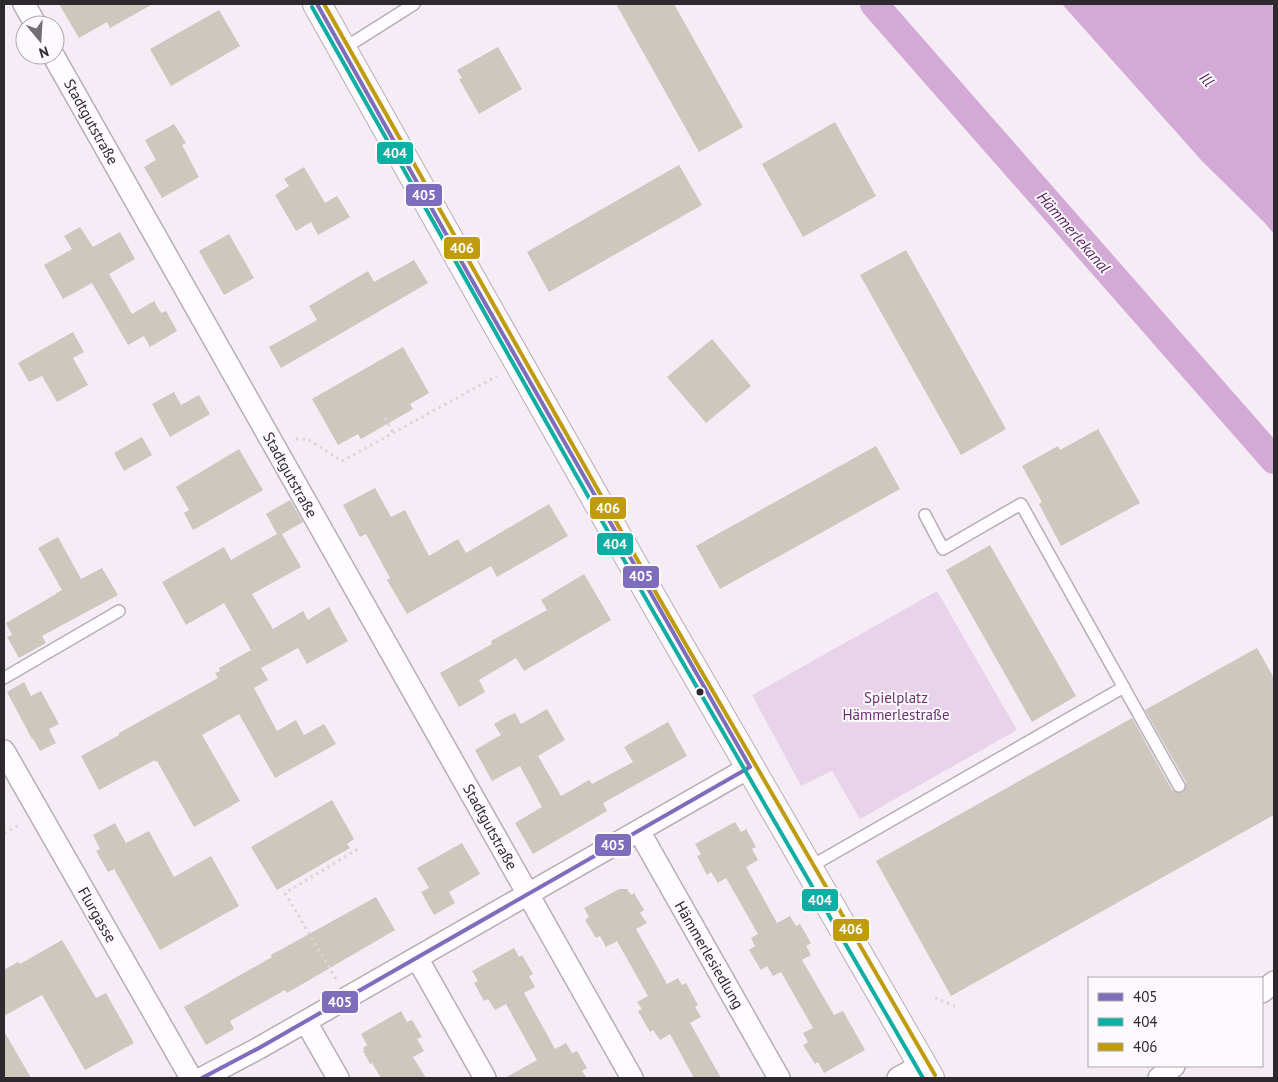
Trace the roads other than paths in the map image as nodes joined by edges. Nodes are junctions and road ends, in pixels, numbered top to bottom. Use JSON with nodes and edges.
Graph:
{"nodes":[{"id":1,"x":24,"y":4,"type":"edge"},
{"id":2,"x":317,"y":4,"type":"edge"},
{"id":3,"x":414,"y":4,"type":"edge"},
{"id":4,"x":30,"y":15,"type":"edge"},
{"id":5,"x":343,"y":50,"type":"junction"},
{"id":6,"x":59,"y":65,"type":"edge"},
{"id":7,"x":925,"y":515,"type":"dead end"},
{"id":8,"x":119,"y":611,"type":"dead end"},
{"id":9,"x":4,"y":678,"type":"edge"},
{"id":10,"x":1124,"y":688,"type":"junction"},
{"id":11,"x":4,"y":751,"type":"edge"},
{"id":12,"x":750,"y":767,"type":"junction"},
{"id":13,"x":1179,"y":786,"type":"dead end"},
{"id":14,"x":639,"y":831,"type":"junction"},
{"id":15,"x":808,"y":868,"type":"junction"},
{"id":16,"x":528,"y":894,"type":"junction"},
{"id":17,"x":417,"y":958,"type":"junction"},
{"id":18,"x":1274,"y":982,"type":"edge"},
{"id":19,"x":1263,"y":991,"type":"edge"},
{"id":20,"x":306,"y":1022,"type":"junction"},
{"id":21,"x":1173,"y":1067,"type":"edge"},
{"id":22,"x":926,"y":1071,"type":"edge"},
{"id":23,"x":191,"y":1078,"type":"edge"},
{"id":24,"x":202,"y":1078,"type":"edge"},
{"id":25,"x":338,"y":1078,"type":"edge"},
{"id":26,"x":485,"y":1078,"type":"edge"},
{"id":27,"x":632,"y":1078,"type":"edge"},
{"id":28,"x":779,"y":1078,"type":"edge"},
{"id":29,"x":898,"y":1078,"type":"edge"},
{"id":30,"x":1159,"y":1078,"type":"edge"}],
"edges":[{"from":1,"to":4,"type":"street"},
{"from":2,"to":5,"type":"street"},
{"from":3,"to":5,"type":"lane"},
{"from":5,"to":12,"type":"street"},
{"from":6,"to":16,"type":"street","name":"Stadtgutstraße"},
{"from":7,"to":10,"type":"lane"},
{"from":8,"to":9,"type":"lane"},
{"from":10,"to":13,"type":"lane"},
{"from":10,"to":15,"type":"lane"},
{"from":11,"to":23,"type":"street","name":"Flurgasse"},
{"from":12,"to":14,"type":"street"},
{"from":12,"to":15,"type":"street"},
{"from":14,"to":16,"type":"street"},
{"from":14,"to":28,"type":"street","name":"Hämmerlesiedlung"},
{"from":15,"to":22,"type":"street"},
{"from":16,"to":17,"type":"street"},
{"from":16,"to":27,"type":"street"},
{"from":17,"to":20,"type":"street"},
{"from":17,"to":26,"type":"street"},
{"from":18,"to":19,"type":"street"},
{"from":20,"to":24,"type":"street"},
{"from":20,"to":25,"type":"street"},
{"from":21,"to":30,"type":"street"},
{"from":22,"to":29,"type":"street"}]}
